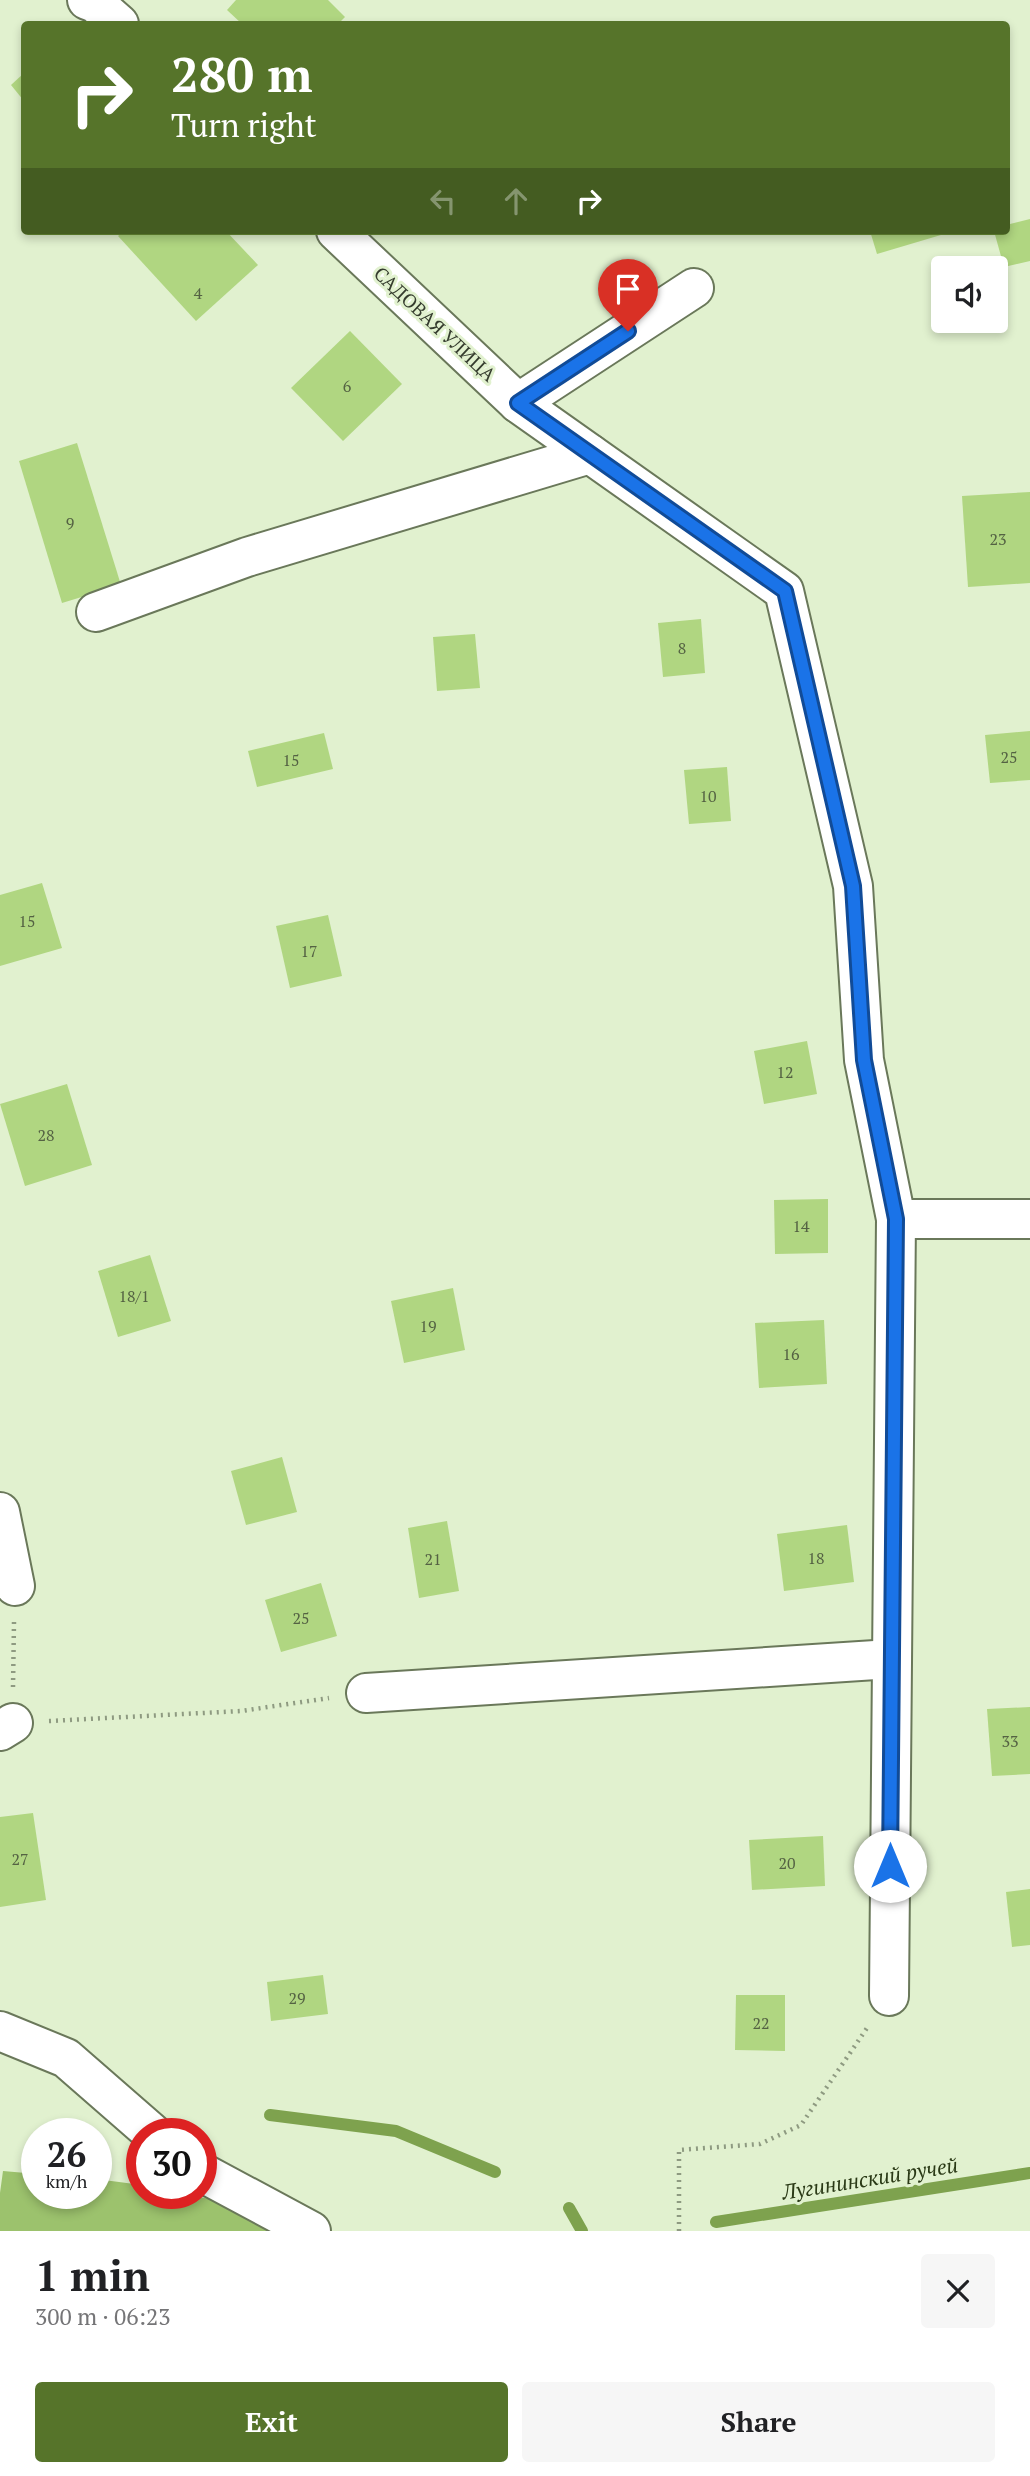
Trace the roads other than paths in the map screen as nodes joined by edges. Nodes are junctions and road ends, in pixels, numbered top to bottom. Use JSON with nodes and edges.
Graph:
{"nodes":[{"id":1,"x":86,"y":0,"type":"edge"},
{"id":2,"x":116,"y":21,"type":"edge"},
{"id":3,"x":340,"y":235,"type":"edge"},
{"id":4,"x":694,"y":288,"type":"dead end"},
{"id":5,"x":518,"y":403,"type":"junction"},
{"id":6,"x":590,"y":454,"type":"junction"},
{"id":7,"x":96,"y":612,"type":"dead end"},
{"id":8,"x":896,"y":1219,"type":"junction"},
{"id":9,"x":1030,"y":1219,"type":"edge"},
{"id":10,"x":0,"y":1512,"type":"edge"},
{"id":11,"x":15,"y":1586,"type":"road end"},
{"id":12,"x":891,"y":1659,"type":"junction"},
{"id":13,"x":366,"y":1693,"type":"road end"},
{"id":14,"x":889,"y":1996,"type":"road end"},
{"id":15,"x":0,"y":2031,"type":"edge"},
{"id":16,"x":135,"y":2118,"type":"edge"},
{"id":17,"x":217,"y":2181,"type":"edge"},
{"id":18,"x":311,"y":2231,"type":"edge"}],
"edges":[{"from":1,"to":2,"type":"street"},
{"from":3,"to":5,"type":"street","name":"САДОВАЯ УЛИЦА"},
{"from":4,"to":5,"type":"street"},
{"from":5,"to":6,"type":"street","name":"САДОВАЯ УЛИЦА"},
{"from":6,"to":7,"type":"street"},
{"from":6,"to":8,"type":"street","name":"САДОВАЯ УЛИЦА"},
{"from":8,"to":9,"type":"street"},
{"from":8,"to":12,"type":"street","name":"САДОВАЯ УЛИЦА"},
{"from":10,"to":11,"type":"street"},
{"from":12,"to":13,"type":"street"},
{"from":12,"to":14,"type":"street","name":"САДОВАЯ УЛИЦА"},
{"from":15,"to":16,"type":"street"},
{"from":17,"to":18,"type":"street"}]}
